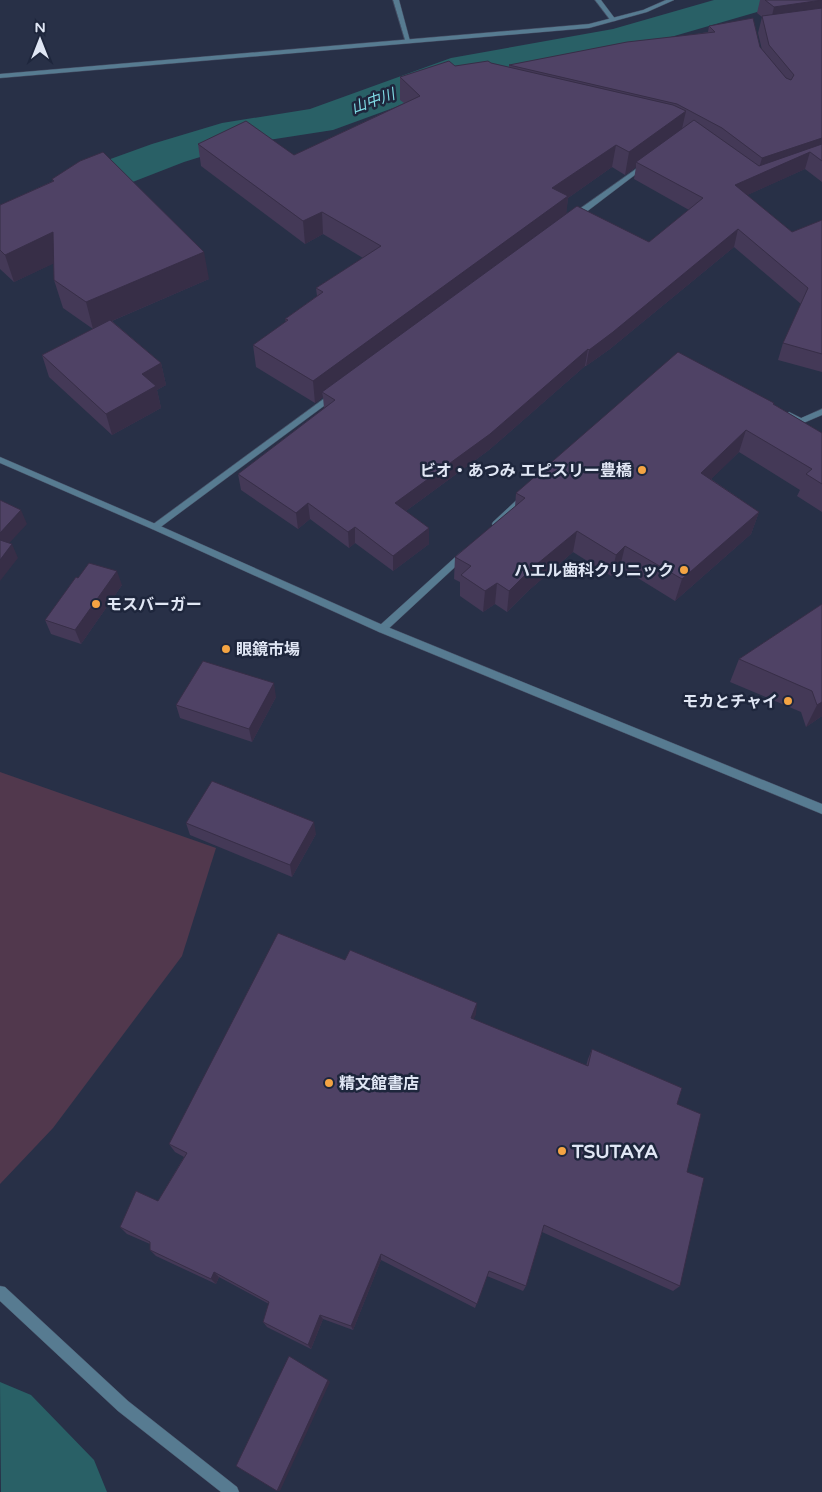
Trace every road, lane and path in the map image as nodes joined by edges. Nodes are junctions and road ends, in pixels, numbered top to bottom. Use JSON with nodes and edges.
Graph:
{"nodes":[{"id":1,"x":396,"y":0,"type":"edge"},
{"id":2,"x":598,"y":0,"type":"edge"},
{"id":3,"x":671,"y":0,"type":"edge"},
{"id":4,"x":613,"y":20,"type":"junction"},
{"id":5,"x":408,"y":40,"type":"junction"},
{"id":6,"x":0,"y":76,"type":"edge"},
{"id":7,"x":650,"y":161,"type":"edge"},
{"id":8,"x":570,"y":220,"type":"edge"},
{"id":9,"x":340,"y":390,"type":"edge"},
{"id":10,"x":784,"y":412,"type":"edge"},
{"id":11,"x":822,"y":412,"type":"edge"},
{"id":12,"x":0,"y":460,"type":"edge"},
{"id":13,"x":532,"y":490,"type":"edge"},
{"id":14,"x":155,"y":527,"type":"junction"},
{"id":15,"x":490,"y":530,"type":"edge"},
{"id":16,"x":475,"y":543,"type":"edge"},
{"id":17,"x":382,"y":629,"type":"junction"},
{"id":18,"x":822,"y":809,"type":"edge"},
{"id":19,"x":0,"y":1292,"type":"edge"},
{"id":20,"x":232,"y":1492,"type":"edge"}],
"edges":[{"from":1,"to":5,"type":"street"},
{"from":2,"to":4,"type":"street"},
{"from":3,"to":4,"type":"street"},
{"from":4,"to":5,"type":"street"},
{"from":5,"to":6,"type":"street"},
{"from":7,"to":8,"type":"street"},
{"from":9,"to":14,"type":"street"},
{"from":10,"to":11,"type":"street"},
{"from":12,"to":14,"type":"street"},
{"from":13,"to":15,"type":"street"},
{"from":14,"to":17,"type":"street"},
{"from":16,"to":17,"type":"street"},
{"from":17,"to":18,"type":"street"},
{"from":19,"to":20,"type":"street"}]}
